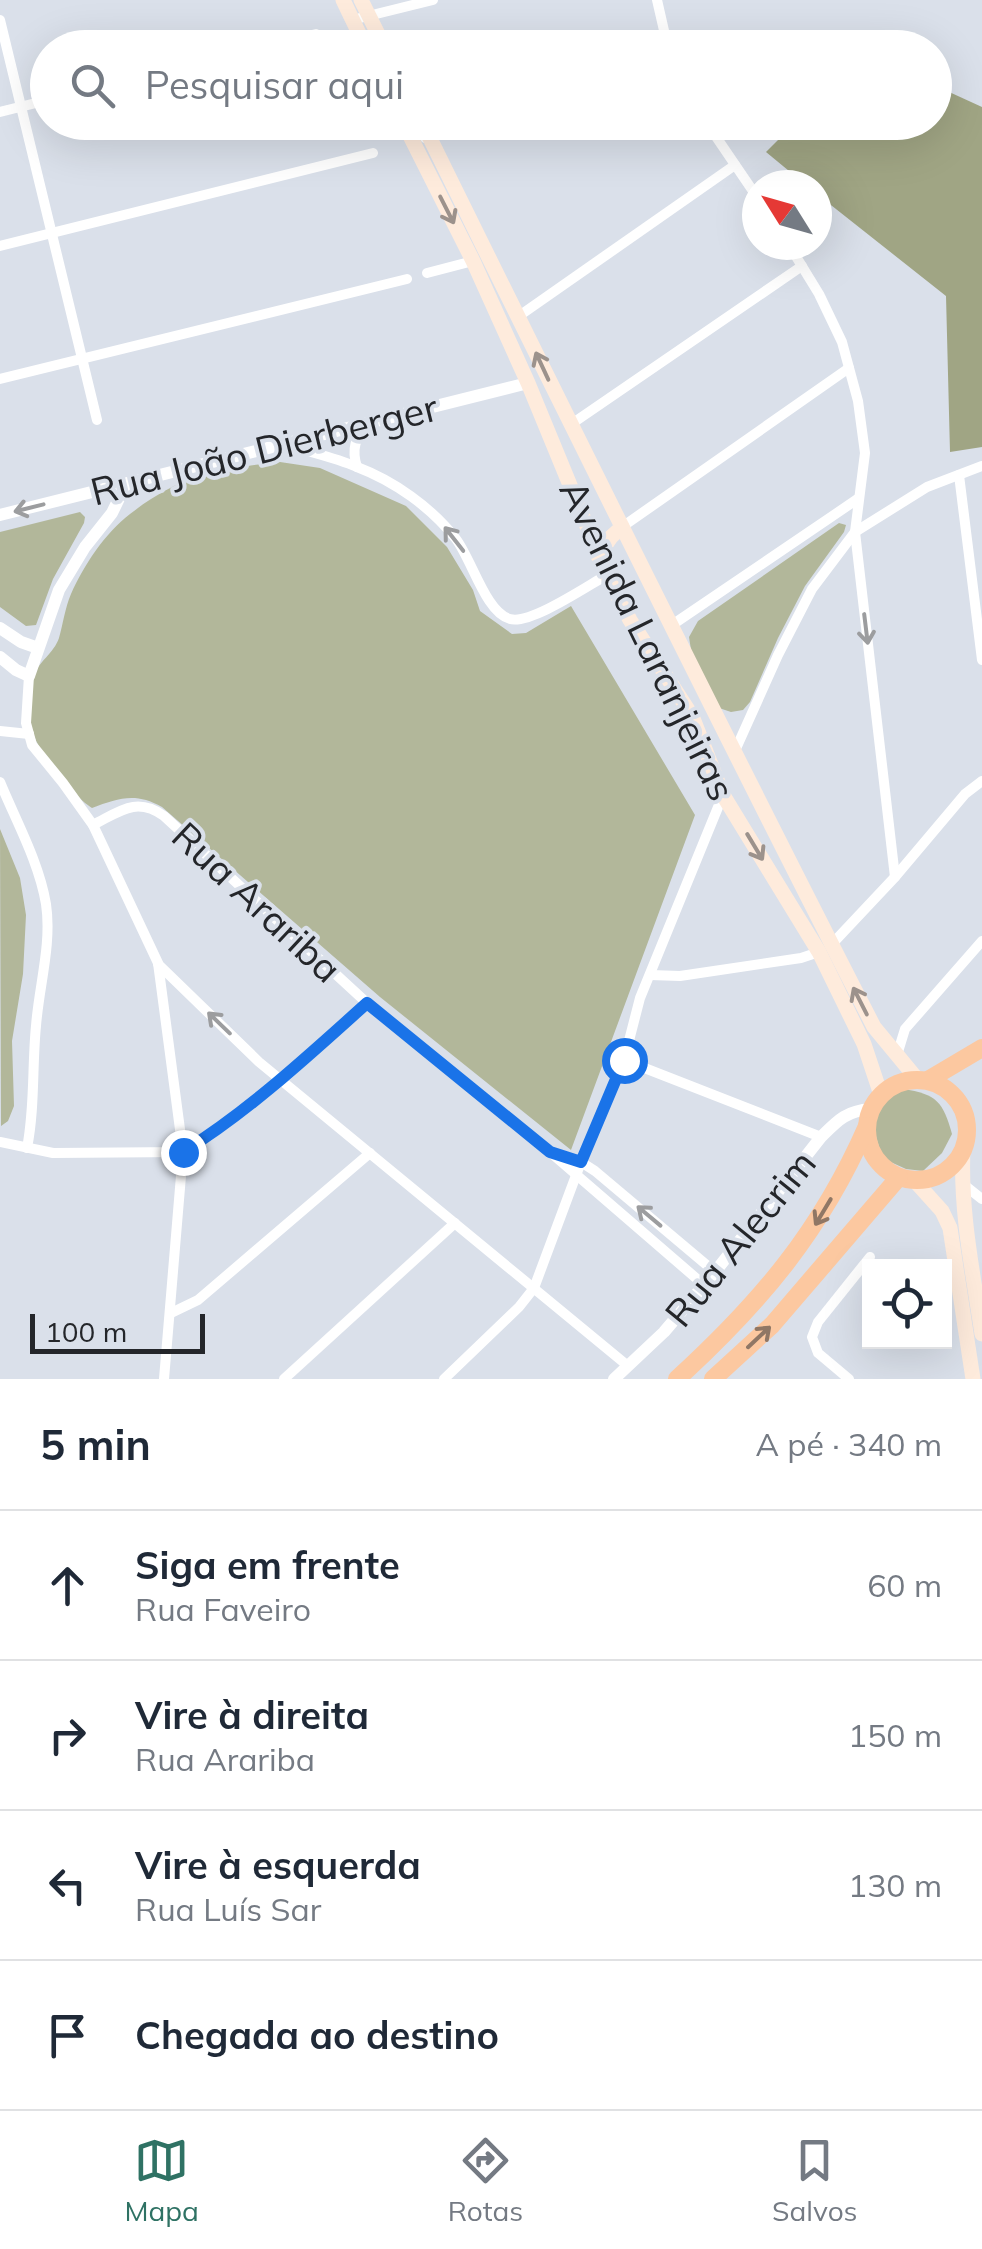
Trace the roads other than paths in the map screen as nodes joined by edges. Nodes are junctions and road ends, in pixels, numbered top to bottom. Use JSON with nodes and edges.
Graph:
{"nodes":[{"id":1,"x":342,"y":0,"type":"edge"},
{"id":2,"x":433,"y":0,"type":"edge"},
{"id":3,"x":657,"y":0,"type":"edge"},
{"id":4,"x":361,"y":12,"type":"edge"},
{"id":5,"x":0,"y":20,"type":"edge"},
{"id":6,"x":664,"y":30,"type":"edge"},
{"id":7,"x":30,"y":105,"type":"edge"},
{"id":8,"x":21,"y":107,"type":"junction"},
{"id":9,"x":0,"y":112,"type":"edge"},
{"id":10,"x":424,"y":140,"type":"edge"},
{"id":11,"x":425,"y":140,"type":"edge"},
{"id":12,"x":718,"y":140,"type":"edge"},
{"id":13,"x":373,"y":153,"type":"dead end"},
{"id":14,"x":735,"y":165,"type":"junction"},
{"id":15,"x":742,"y":175,"type":"edge"},
{"id":16,"x":52,"y":233,"type":"junction"},
{"id":17,"x":0,"y":246,"type":"edge"},
{"id":18,"x":798,"y":260,"type":"edge"},
{"id":19,"x":473,"y":261,"type":"junction"},
{"id":20,"x":802,"y":266,"type":"junction"},
{"id":21,"x":427,"y":274,"type":"dead end"},
{"id":22,"x":407,"y":279,"type":"dead end"},
{"id":23,"x":520,"y":316,"type":"junction"},
{"id":24,"x":82,"y":358,"type":"junction"},
{"id":25,"x":850,"y":368,"type":"junction"},
{"id":26,"x":0,"y":379,"type":"edge"},
{"id":27,"x":528,"y":383,"type":"junction"},
{"id":28,"x":97,"y":420,"type":"dead end"},
{"id":29,"x":366,"y":423,"type":"junction"},
{"id":30,"x":570,"y":425,"type":"junction"},
{"id":31,"x":283,"y":443,"type":"junction"},
{"id":32,"x":358,"y":466,"type":"junction"},
{"id":33,"x":982,"y":466,"type":"edge"},
{"id":34,"x":959,"y":475,"type":"junction"},
{"id":35,"x":126,"y":484,"type":"junction"},
{"id":36,"x":860,"y":498,"type":"junction"},
{"id":37,"x":0,"y":515,"type":"edge"},
{"id":38,"x":622,"y":527,"type":"junction"},
{"id":39,"x":855,"y":532,"type":"junction"},
{"id":40,"x":598,"y":556,"type":"junction"},
{"id":41,"x":606,"y":575,"type":"junction"},
{"id":42,"x":630,"y":620,"type":"junction"},
{"id":43,"x":672,"y":625,"type":"junction"},
{"id":44,"x":0,"y":628,"type":"edge"},
{"id":45,"x":38,"y":648,"type":"junction"},
{"id":46,"x":0,"y":657,"type":"edge"},
{"id":47,"x":982,"y":660,"type":"edge"},
{"id":48,"x":28,"y":676,"type":"junction"},
{"id":49,"x":0,"y":731,"type":"edge"},
{"id":50,"x":29,"y":734,"type":"junction"},
{"id":51,"x":734,"y":753,"type":"junction"},
{"id":52,"x":982,"y":781,"type":"edge"},
{"id":53,"x":0,"y":782,"type":"edge"},
{"id":54,"x":724,"y":795,"type":"junction"},
{"id":55,"x":92,"y":824,"type":"junction"},
{"id":56,"x":895,"y":877,"type":"junction"},
{"id":57,"x":982,"y":941,"type":"edge"},
{"id":58,"x":825,"y":948,"type":"junction"},
{"id":59,"x":158,"y":964,"type":"junction"},
{"id":60,"x":650,"y":975,"type":"junction"},
{"id":61,"x":367,"y":1003,"type":"junction"},
{"id":62,"x":905,"y":1029,"type":"junction"},
{"id":63,"x":879,"y":1034,"type":"junction"},
{"id":64,"x":982,"y":1048,"type":"edge"},
{"id":65,"x":897,"y":1056,"type":"junction"},
{"id":66,"x":624,"y":1060,"type":"junction"},
{"id":67,"x":282,"y":1080,"type":"junction"},
{"id":68,"x":923,"y":1080,"type":"junction"},
{"id":69,"x":873,"y":1110,"type":"junction"},
{"id":70,"x":982,"y":1118,"type":"edge"},
{"id":71,"x":821,"y":1138,"type":"junction"},
{"id":72,"x":965,"y":1140,"type":"junction"},
{"id":73,"x":0,"y":1142,"type":"edge"},
{"id":74,"x":27,"y":1148,"type":"junction"},
{"id":75,"x":183,"y":1152,"type":"junction"},
{"id":76,"x":550,"y":1152,"type":"junction"},
{"id":77,"x":370,"y":1153,"type":"junction"},
{"id":78,"x":581,"y":1162,"type":"junction"},
{"id":79,"x":576,"y":1176,"type":"junction"},
{"id":80,"x":906,"y":1178,"type":"junction"},
{"id":81,"x":962,"y":1184,"type":"junction"},
{"id":82,"x":982,"y":1199,"type":"edge"},
{"id":83,"x":455,"y":1223,"type":"junction"},
{"id":84,"x":870,"y":1258,"type":"dead end"},
{"id":85,"x":715,"y":1272,"type":"junction"},
{"id":86,"x":704,"y":1285,"type":"junction"},
{"id":87,"x":534,"y":1288,"type":"junction"},
{"id":88,"x":171,"y":1313,"type":"junction"},
{"id":89,"x":982,"y":1334,"type":"edge"},
{"id":90,"x":628,"y":1366,"type":"junction"},
{"id":91,"x":716,"y":1377,"type":"edge"},
{"id":92,"x":164,"y":1379,"type":"edge"},
{"id":93,"x":284,"y":1379,"type":"edge"},
{"id":94,"x":444,"y":1379,"type":"edge"},
{"id":95,"x":614,"y":1379,"type":"edge"},
{"id":96,"x":677,"y":1379,"type":"edge"},
{"id":97,"x":850,"y":1379,"type":"edge"},
{"id":98,"x":973,"y":1379,"type":"edge"}],
"edges":[{"from":1,"to":4,"type":"main road"},
{"from":2,"to":4,"type":"street"},
{"from":3,"to":6,"type":"street"},
{"from":5,"to":8,"type":"street"},
{"from":7,"to":8,"type":"street"},
{"from":8,"to":9,"type":"street"},
{"from":8,"to":16,"type":"street"},
{"from":10,"to":19,"type":"main road","name":"Avenida Laranjeiras","one_way":true},
{"from":11,"to":23,"type":"main road","name":"Avenida Laranjeiras"},
{"from":12,"to":14,"type":"street"},
{"from":13,"to":16,"type":"street"},
{"from":14,"to":15,"type":"street"},
{"from":14,"to":23,"type":"street"},
{"from":16,"to":17,"type":"street"},
{"from":16,"to":24,"type":"street"},
{"from":18,"to":20,"type":"street"},
{"from":19,"to":21,"type":"street"},
{"from":19,"to":27,"type":"main road","name":"Avenida Laranjeiras"},
{"from":20,"to":25,"type":"street"},
{"from":20,"to":30,"type":"street"},
{"from":22,"to":24,"type":"street"},
{"from":30,"to":23,"type":"main road","name":"Avenida Laranjeiras","one_way":true},
{"from":24,"to":26,"type":"street"},
{"from":24,"to":28,"type":"street"},
{"from":25,"to":36,"type":"street"},
{"from":25,"to":38,"type":"street"},
{"from":27,"to":29,"type":"street","name":"Rua João Dierberger"},
{"from":27,"to":40,"type":"main road","name":"Avenida Laranjeiras"},
{"from":29,"to":31,"type":"street","name":"Rua João Dierberger"},
{"from":29,"to":32,"type":"street"},
{"from":30,"to":38,"type":"main road","name":"Avenida Laranjeiras"},
{"from":31,"to":32,"type":"street"},
{"from":31,"to":35,"type":"street","name":"Rua João Dierberger"},
{"from":41,"to":32,"type":"street","one_way":true},
{"from":33,"to":34,"type":"street"},
{"from":34,"to":39,"type":"street"},
{"from":34,"to":47,"type":"street"},
{"from":35,"to":37,"type":"street","name":"Rua João Dierberger","one_way":true},
{"from":35,"to":45,"type":"street"},
{"from":36,"to":39,"type":"street"},
{"from":36,"to":43,"type":"street"},
{"from":38,"to":40,"type":"main road"},
{"from":38,"to":43,"type":"main road","name":"Avenida Laranjeiras"},
{"from":39,"to":51,"type":"street"},
{"from":39,"to":56,"type":"street","one_way":true},
{"from":40,"to":41,"type":"main road","name":"Avenida Laranjeiras"},
{"from":41,"to":42,"type":"main road","name":"Avenida Laranjeiras"},
{"from":42,"to":43,"type":"main road"},
{"from":42,"to":54,"type":"main road","name":"Avenida Laranjeiras"},
{"from":43,"to":51,"type":"main road","name":"Avenida Laranjeiras"},
{"from":44,"to":45,"type":"street"},
{"from":45,"to":48,"type":"street"},
{"from":46,"to":48,"type":"street"},
{"from":48,"to":50,"type":"street"},
{"from":49,"to":50,"type":"street"},
{"from":50,"to":55,"type":"street"},
{"from":51,"to":58,"type":"main road","name":"Avenida Laranjeiras"},
{"from":52,"to":56,"type":"street"},
{"from":53,"to":74,"type":"street"},
{"from":54,"to":58,"type":"main road","name":"Avenida Laranjeiras","one_way":true},
{"from":54,"to":60,"type":"street"},
{"from":55,"to":59,"type":"street"},
{"from":55,"to":61,"type":"street","name":"Rua Arariba"},
{"from":56,"to":58,"type":"street"},
{"from":57,"to":62,"type":"street"},
{"from":58,"to":60,"type":"street"},
{"from":63,"to":58,"type":"main road","name":"Avenida Laranjeiras","one_way":true},
{"from":58,"to":69,"type":"main road","name":"Avenida Laranjeiras"},
{"from":67,"to":59,"type":"street","one_way":true},
{"from":59,"to":75,"type":"street"},
{"from":60,"to":66,"type":"street"},
{"from":61,"to":67,"type":"street"},
{"from":61,"to":76,"type":"street","name":"Rua Arariba"},
{"from":62,"to":63,"type":"street"},
{"from":62,"to":65,"type":"street"},
{"from":63,"to":65,"type":"main road","name":"Avenida Laranjeiras"},
{"from":64,"to":68,"type":"highway"},
{"from":65,"to":68,"type":"main road","name":"Avenida Laranjeiras"},
{"from":66,"to":71,"type":"street"},
{"from":66,"to":78,"type":"street"},
{"from":67,"to":75,"type":"street"},
{"from":67,"to":77,"type":"street"},
{"from":68,"to":69,"type":"highway"},
{"from":68,"to":72,"type":"highway"},
{"from":69,"to":71,"type":"street","name":"Rua Alecrim"},
{"from":69,"to":80,"type":"highway"},
{"from":69,"to":96,"type":"highway","one_way":true},
{"from":70,"to":72,"type":"highway"},
{"from":71,"to":85,"type":"street","name":"Rua Alecrim"},
{"from":72,"to":80,"type":"highway"},
{"from":72,"to":81,"type":"main road"},
{"from":73,"to":74,"type":"street"},
{"from":74,"to":75,"type":"street"},
{"from":75,"to":88,"type":"street"},
{"from":76,"to":78,"type":"street","name":"Rua Arariba"},
{"from":76,"to":79,"type":"street","name":"Rua Arariba"},
{"from":77,"to":83,"type":"street"},
{"from":77,"to":88,"type":"street"},
{"from":78,"to":79,"type":"street"},
{"from":85,"to":78,"type":"street","name":"Rua Arariba","one_way":true},
{"from":79,"to":86,"type":"street","name":"Rua Arariba"},
{"from":79,"to":87,"type":"street"},
{"from":91,"to":80,"type":"highway","one_way":true},
{"from":80,"to":98,"type":"main road"},
{"from":81,"to":82,"type":"street"},
{"from":81,"to":89,"type":"main road"},
{"from":83,"to":87,"type":"street"},
{"from":83,"to":93,"type":"street"},
{"from":84,"to":97,"type":"street"},
{"from":85,"to":86,"type":"street","name":"Rua Alecrim"},
{"from":86,"to":90,"type":"street","name":"Rua Alecrim"},
{"from":87,"to":90,"type":"street"},
{"from":87,"to":94,"type":"street"},
{"from":88,"to":92,"type":"street"},
{"from":90,"to":95,"type":"street","name":"Rua Alecrim"}]}
